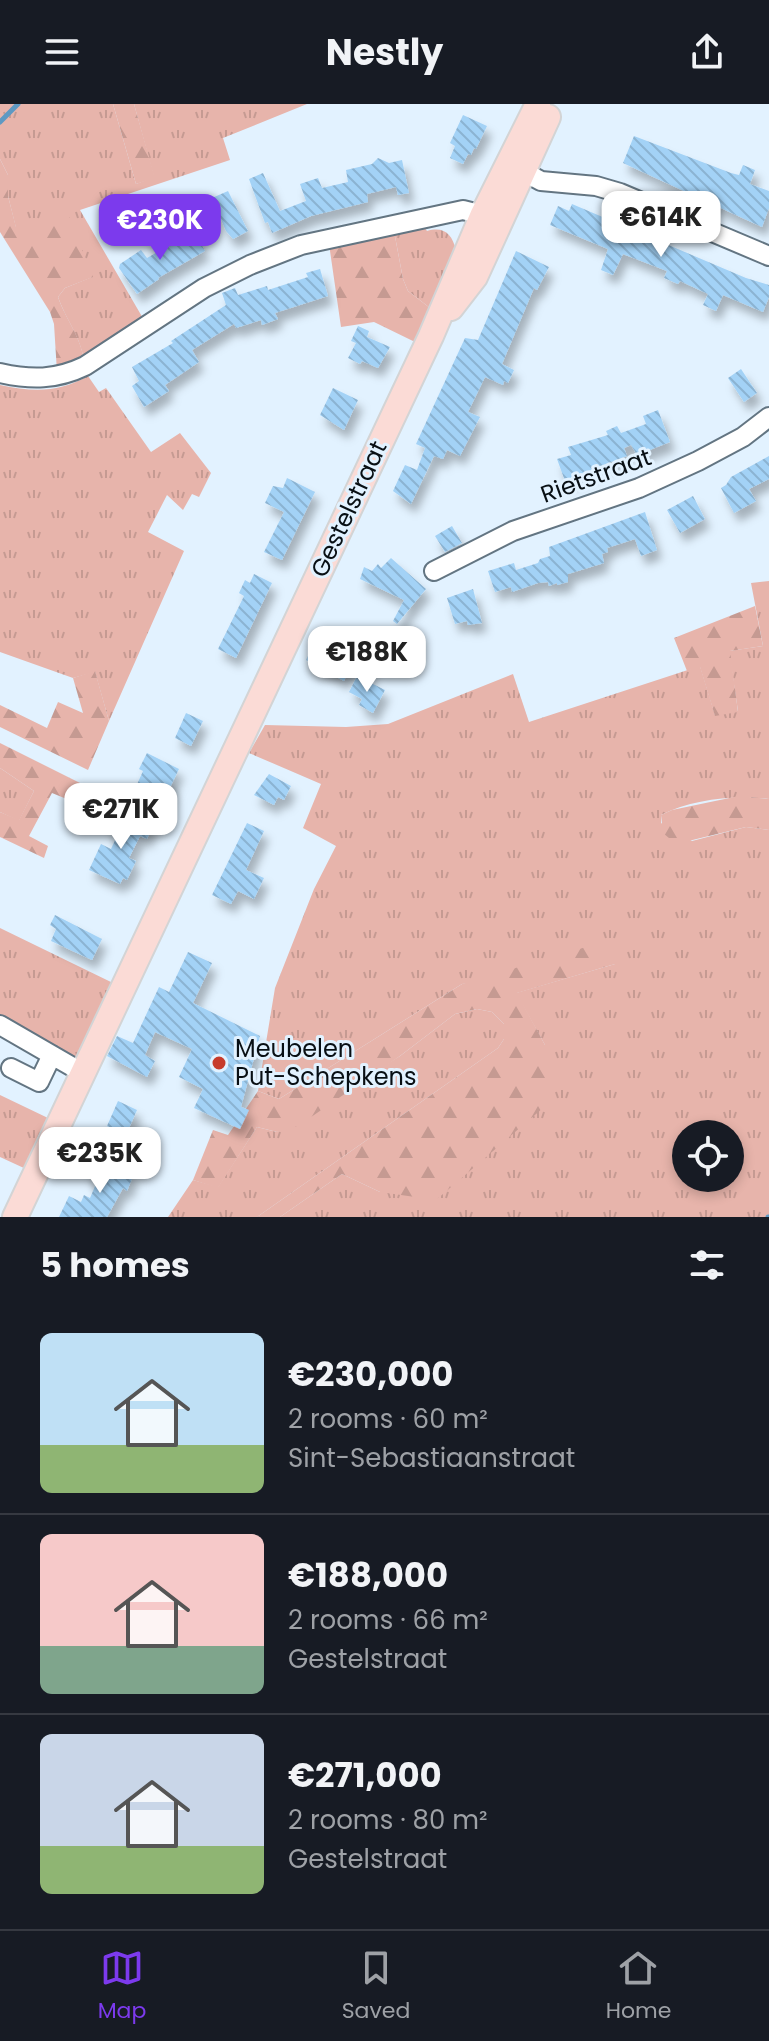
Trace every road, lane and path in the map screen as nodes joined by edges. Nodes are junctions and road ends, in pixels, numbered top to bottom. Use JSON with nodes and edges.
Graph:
{"nodes":[{"id":1,"x":538,"y":104,"type":"edge"},
{"id":2,"x":551,"y":104,"type":"edge"},
{"id":3,"x":516,"y":168,"type":"junction"},
{"id":4,"x":492,"y":217,"type":"junction"},
{"id":5,"x":769,"y":256,"type":"edge"},
{"id":6,"x":0,"y":373,"type":"edge"},
{"id":7,"x":769,"y":417,"type":"edge"},
{"id":8,"x":434,"y":571,"type":"dead end"},
{"id":9,"x":0,"y":1025,"type":"edge"},
{"id":10,"x":52,"y":1055,"type":"junction"},
{"id":11,"x":11,"y":1068,"type":"dead end"},
{"id":12,"x":83,"y":1073,"type":"junction"},
{"id":13,"x":15,"y":1217,"type":"edge"}],
"edges":[{"from":1,"to":3,"type":"main road","name":"Gestelstraat"},
{"from":2,"to":3,"type":"main road","name":"Gestelstraat"},
{"from":3,"to":4,"type":"main road","name":"Gestelstraat"},
{"from":3,"to":5,"type":"street"},
{"from":4,"to":6,"type":"street"},
{"from":4,"to":12,"type":"main road","name":"Gestelstraat"},
{"from":7,"to":8,"type":"street","name":"Rietstraat"},
{"from":9,"to":10,"type":"street"},
{"from":10,"to":11,"type":"street"},
{"from":10,"to":12,"type":"street"},
{"from":12,"to":13,"type":"main road","name":"Gestelstraat"}]}
